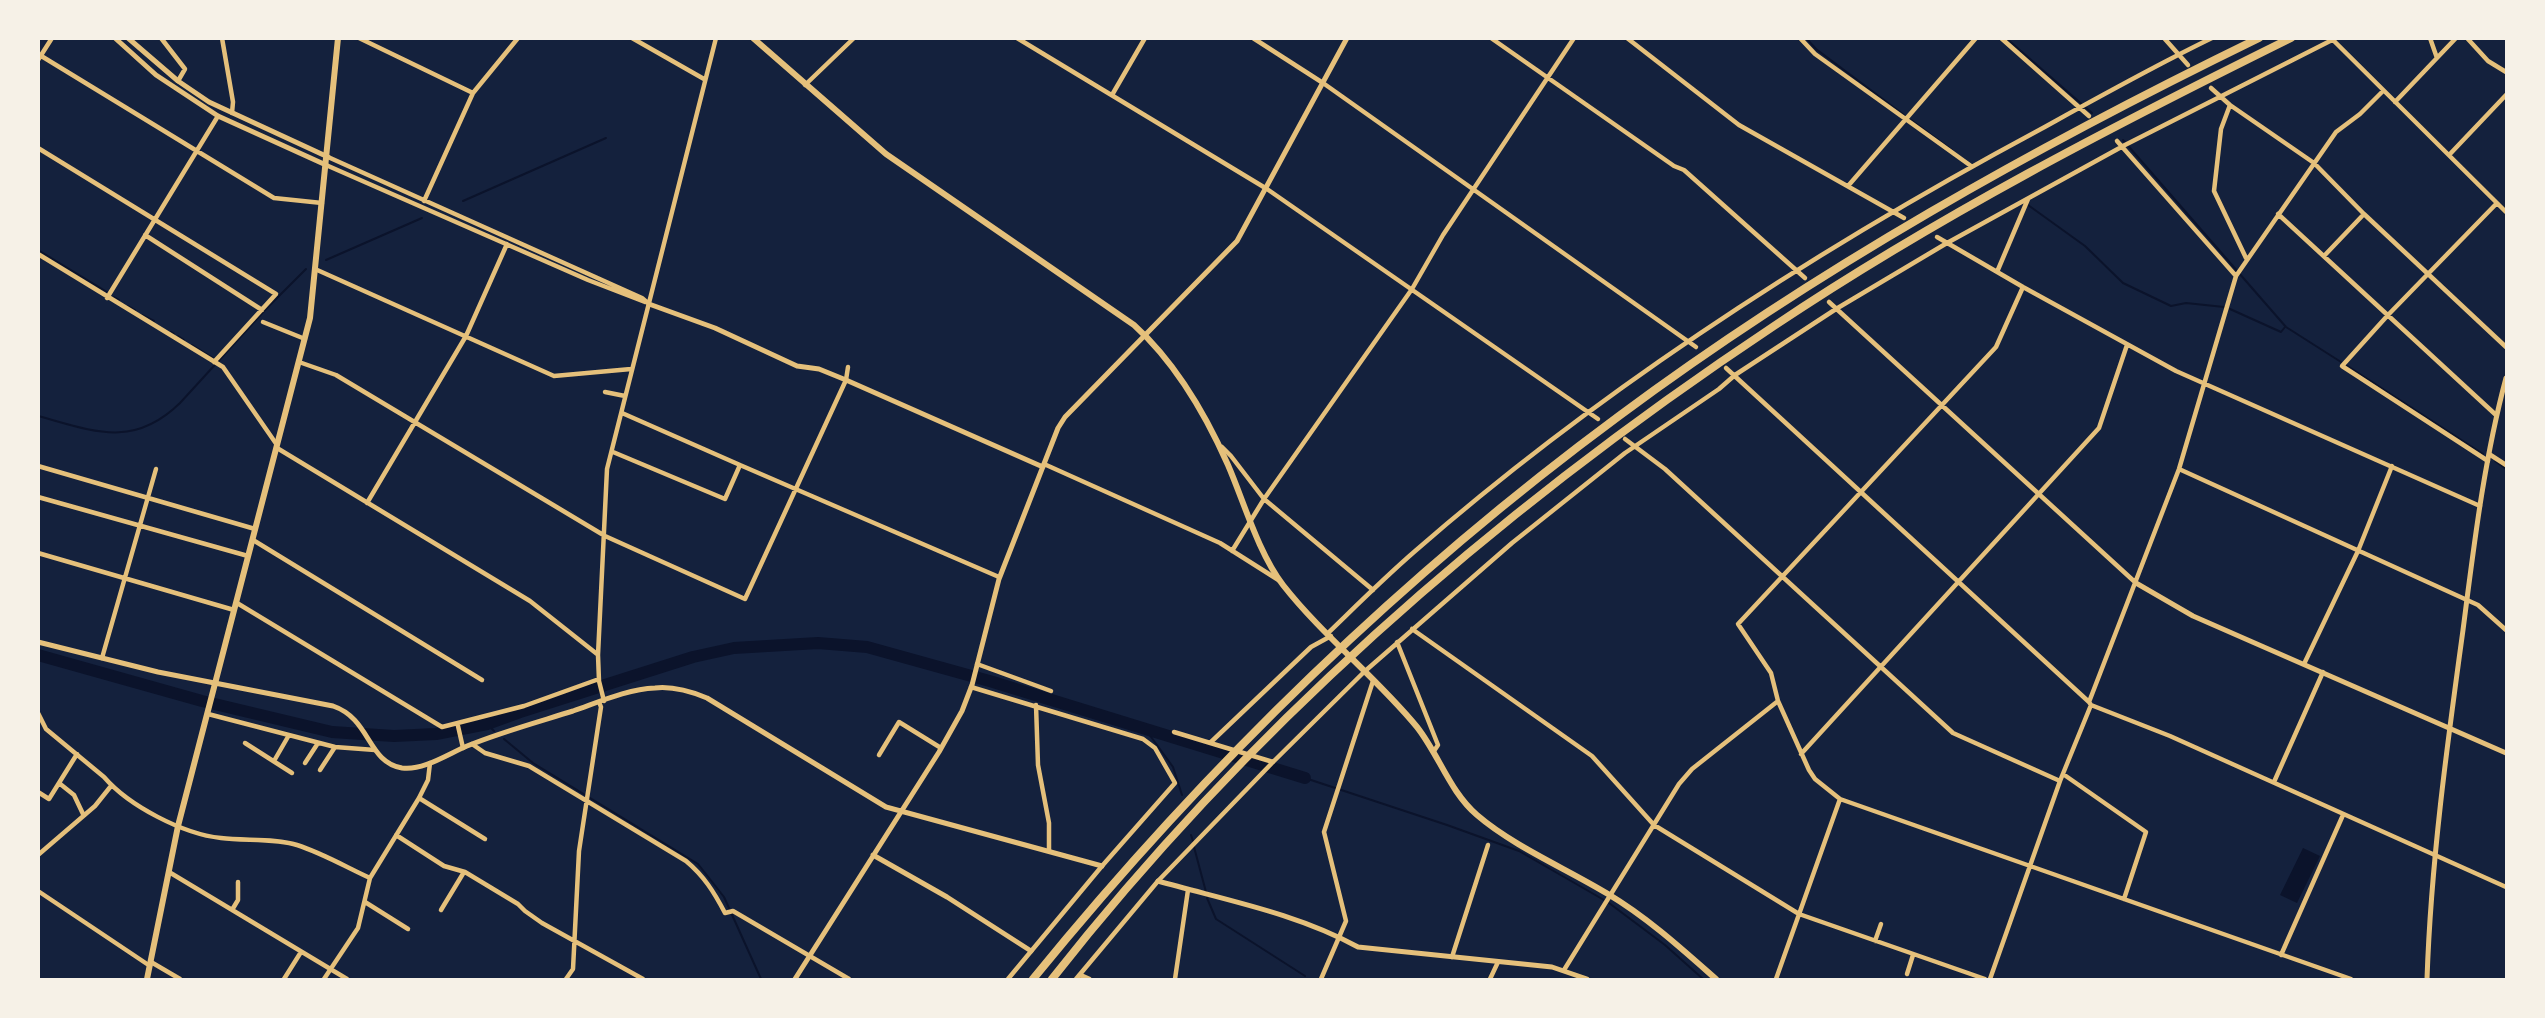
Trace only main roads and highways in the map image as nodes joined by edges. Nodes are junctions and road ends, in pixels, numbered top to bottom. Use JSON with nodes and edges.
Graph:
{"nodes":[{"id":1,"x":338,"y":38,"type":"edge"},
{"id":2,"x":753,"y":38,"type":"edge"},
{"id":3,"x":2259,"y":38,"type":"edge"},
{"id":4,"x":2291,"y":38,"type":"edge"},
{"id":5,"x":147,"y":979,"type":"edge"},
{"id":6,"x":1033,"y":979,"type":"edge"},
{"id":7,"x":1052,"y":979,"type":"edge"},
{"id":8,"x":1716,"y":979,"type":"edge"}],
"edges":[{"from":1,"to":5,"type":"main road"},
{"from":2,"to":8,"type":"main road"},
{"from":3,"to":6,"type":"highway"},
{"from":4,"to":7,"type":"highway"}]}
